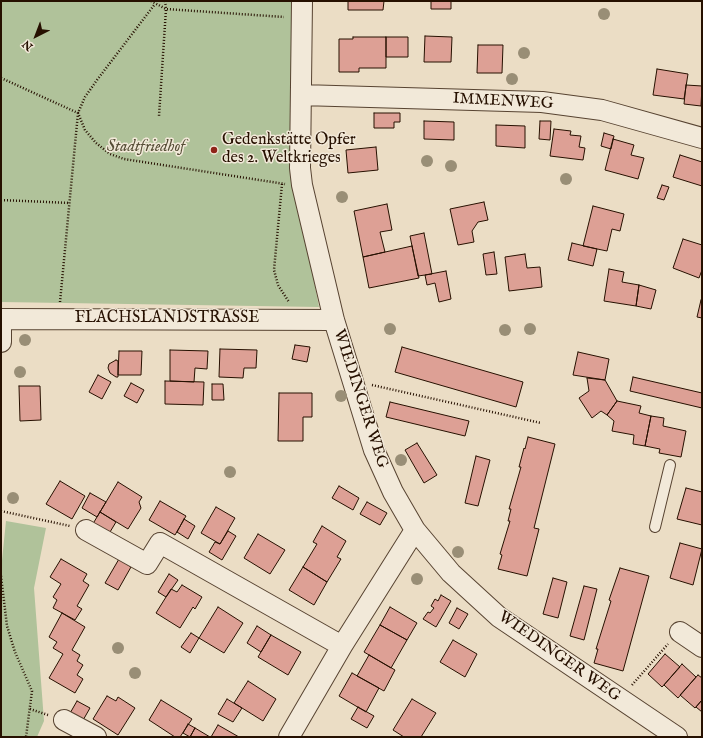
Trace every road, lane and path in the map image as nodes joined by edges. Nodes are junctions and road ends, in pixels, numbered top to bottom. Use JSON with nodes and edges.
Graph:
{"nodes":[{"id":1,"x":151,"y":1,"type":"edge"},
{"id":2,"x":165,"y":1,"type":"edge"},
{"id":3,"x":155,"y":4,"type":"junction"},
{"id":4,"x":166,"y":9,"type":"junction"},
{"id":5,"x":302,"y":9,"type":"edge"},
{"id":6,"x":1,"y":78,"type":"edge"},
{"id":7,"x":301,"y":95,"type":"junction"},
{"id":8,"x":78,"y":113,"type":"junction"},
{"id":9,"x":159,"y":116,"type":"dead end"},
{"id":10,"x":702,"y":138,"type":"edge"},
{"id":11,"x":282,"y":184,"type":"junction"},
{"id":12,"x":302,"y":184,"type":"junction"},
{"id":13,"x":1,"y":200,"type":"edge"},
{"id":14,"x":70,"y":203,"type":"junction"},
{"id":15,"x":292,"y":307,"type":"dead end"},
{"id":16,"x":1,"y":319,"type":"edge"},
{"id":17,"x":60,"y":319,"type":"junction"},
{"id":18,"x":334,"y":320,"type":"junction"},
{"id":19,"x":1,"y":342,"type":"edge"},
{"id":20,"x":352,"y":380,"type":"junction"},
{"id":21,"x":541,"y":423,"type":"dead end"},
{"id":22,"x":670,"y":465,"type":"dead end"},
{"id":23,"x":1,"y":511,"type":"edge"},
{"id":24,"x":655,"y":526,"type":"dead end"},
{"id":25,"x":86,"y":530,"type":"joint"},
{"id":26,"x":415,"y":530,"type":"junction"},
{"id":27,"x":1,"y":576,"type":"edge"},
{"id":28,"x":680,"y":632,"type":"joint"},
{"id":29,"x":342,"y":646,"type":"junction"},
{"id":30,"x":702,"y":647,"type":"edge"},
{"id":31,"x":619,"y":699,"type":"junction"},
{"id":32,"x":64,"y":720,"type":"dead end"},
{"id":33,"x":26,"y":737,"type":"edge"},
{"id":34,"x":96,"y":737,"type":"edge"},
{"id":35,"x":289,"y":737,"type":"edge"},
{"id":36,"x":677,"y":737,"type":"edge"}],
"edges":[{"from":1,"to":3,"type":"path"},
{"from":2,"to":4,"type":"path"},
{"from":3,"to":4,"type":"path"},
{"from":3,"to":8,"type":"path"},
{"from":4,"to":5,"type":"path"},
{"from":4,"to":9,"type":"path"},
{"from":5,"to":7,"type":"street","name":"WIEDINGER WEG"},
{"from":6,"to":8,"type":"path"},
{"from":7,"to":10,"type":"street","name":"IMMENWEG"},
{"from":7,"to":12,"type":"street","name":"WIEDINGER WEG"},
{"from":8,"to":11,"type":"path"},
{"from":8,"to":14,"type":"path"},
{"from":11,"to":12,"type":"path"},
{"from":11,"to":15,"type":"path"},
{"from":12,"to":18,"type":"street","name":"WIEDINGER WEG"},
{"from":13,"to":14,"type":"path"},
{"from":14,"to":17,"type":"path"},
{"from":16,"to":17,"type":"street","name":"FLACHSLANDSTRASSE"},
{"from":16,"to":19,"type":"street"},
{"from":17,"to":18,"type":"street","name":"FLACHSLANDSTRASSE"},
{"from":18,"to":20,"type":"street","name":"WIEDINGER WEG"},
{"from":20,"to":21,"type":"path"},
{"from":20,"to":26,"type":"street","name":"WIEDINGER WEG"},
{"from":22,"to":24,"type":"lane"},
{"from":23,"to":25,"type":"path"},
{"from":25,"to":29,"type":"street"},
{"from":26,"to":29,"type":"street"},
{"from":26,"to":31,"type":"street","name":"WIEDINGER WEG"},
{"from":27,"to":33,"type":"path"},
{"from":28,"to":30,"type":"street"},
{"from":28,"to":31,"type":"path"},
{"from":29,"to":35,"type":"street"},
{"from":31,"to":36,"type":"street","name":"WIEDINGER WEG"},
{"from":32,"to":34,"type":"street"}]}
